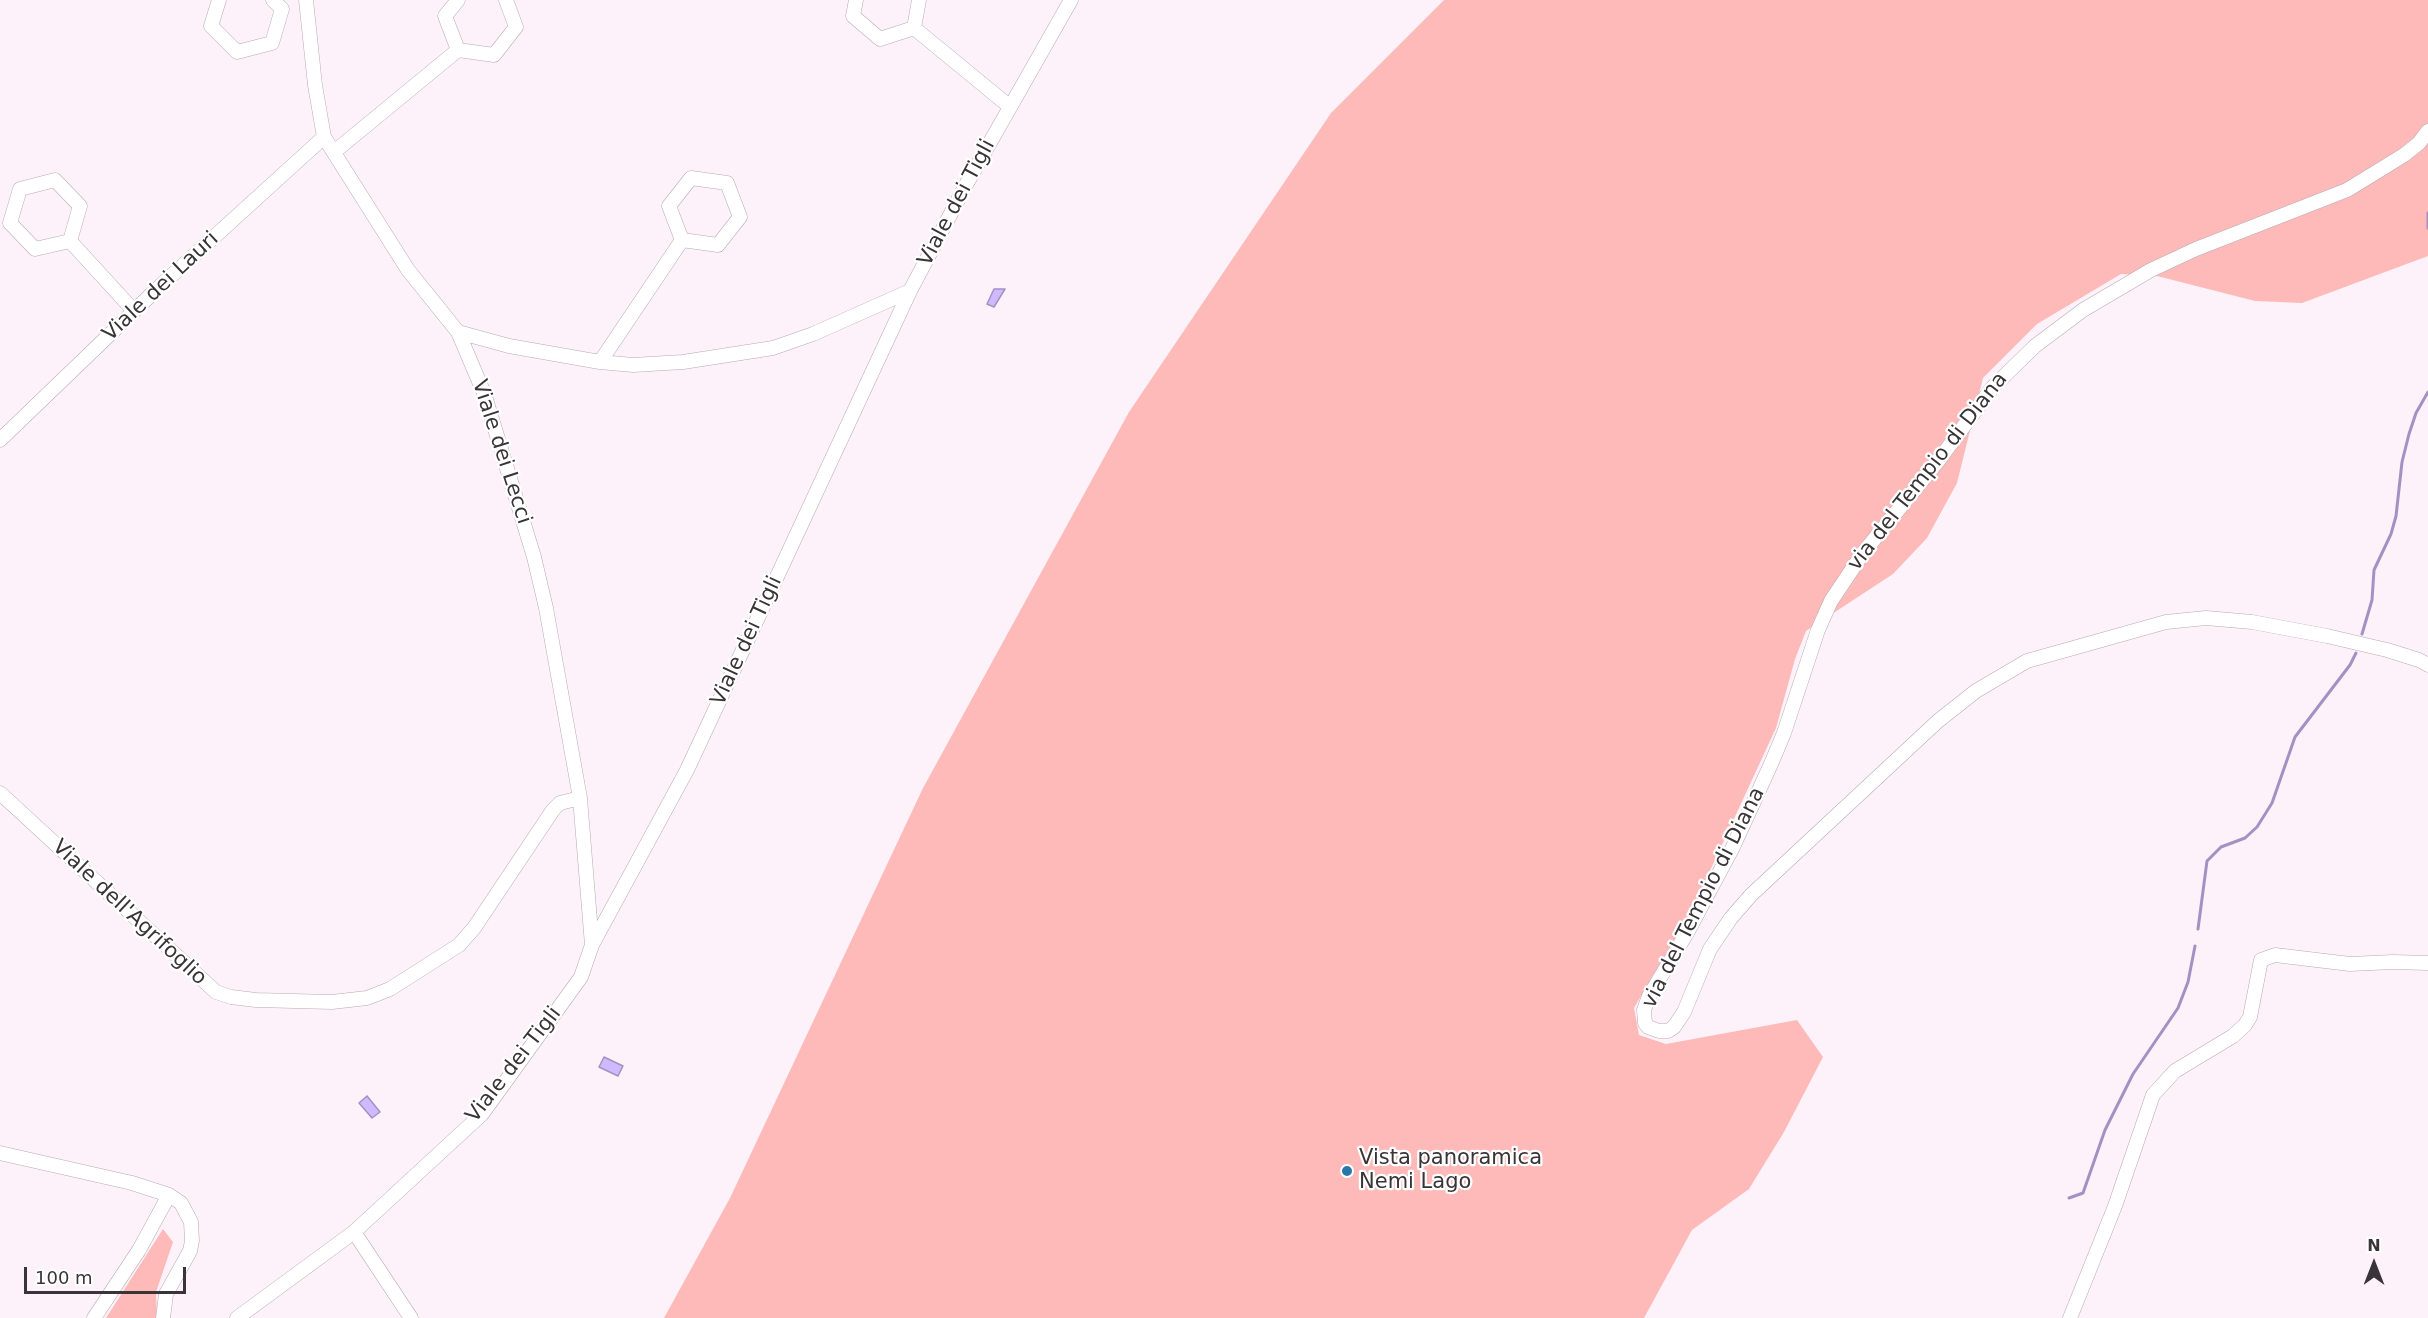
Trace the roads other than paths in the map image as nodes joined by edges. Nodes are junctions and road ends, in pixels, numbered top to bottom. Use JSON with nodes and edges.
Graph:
{"nodes":[{"id":1,"x":219,"y":0,"type":"edge"},
{"id":2,"x":458,"y":0,"type":"edge"},
{"id":3,"x":506,"y":0,"type":"edge"},
{"id":4,"x":856,"y":0,"type":"edge"},
{"id":5,"x":919,"y":0,"type":"edge"},
{"id":6,"x":1071,"y":0,"type":"edge"},
{"id":7,"x":277,"y":4,"type":"edge"},
{"id":8,"x":307,"y":4,"type":"edge"},
{"id":9,"x":914,"y":27,"type":"junction"},
{"id":10,"x":458,"y":50,"type":"junction"},
{"id":11,"x":1010,"y":106,"type":"junction"},
{"id":12,"x":2428,"y":131,"type":"edge"},
{"id":13,"x":324,"y":137,"type":"junction"},
{"id":14,"x":334,"y":152,"type":"junction"},
{"id":15,"x":682,"y":240,"type":"junction"},
{"id":16,"x":70,"y":241,"type":"junction"},
{"id":17,"x":910,"y":291,"type":"junction"},
{"id":18,"x":134,"y":311,"type":"junction"},
{"id":19,"x":458,"y":332,"type":"junction"},
{"id":20,"x":600,"y":362,"type":"junction"},
{"id":21,"x":0,"y":440,"type":"edge"},
{"id":22,"x":2428,"y":665,"type":"edge"},
{"id":23,"x":0,"y":793,"type":"edge"},
{"id":24,"x":580,"y":798,"type":"junction"},
{"id":25,"x":592,"y":945,"type":"junction"},
{"id":26,"x":2428,"y":963,"type":"edge"},
{"id":27,"x":0,"y":1153,"type":"edge"},
{"id":28,"x":169,"y":1195,"type":"junction"},
{"id":29,"x":354,"y":1232,"type":"junction"},
{"id":30,"x":94,"y":1318,"type":"edge"},
{"id":31,"x":163,"y":1318,"type":"edge"},
{"id":32,"x":237,"y":1318,"type":"edge"},
{"id":33,"x":411,"y":1318,"type":"edge"},
{"id":34,"x":2070,"y":1318,"type":"edge"}],
"edges":[{"from":1,"to":7,"type":"street"},
{"from":2,"to":10,"type":"street"},
{"from":3,"to":10,"type":"street"},
{"from":4,"to":9,"type":"street"},
{"from":5,"to":9,"type":"street"},
{"from":6,"to":11,"type":"street","name":"Viale dei Tigli"},
{"from":7,"to":8,"type":"street"},
{"from":8,"to":13,"type":"street","name":"Viale dei Lecci"},
{"from":9,"to":11,"type":"street"},
{"from":10,"to":14,"type":"street"},
{"from":11,"to":17,"type":"street","name":"Viale dei Tigli"},
{"from":12,"to":22,"type":"street","name":"via del Tempio di Diana"},
{"from":13,"to":14,"type":"street","name":"Viale dei Lecci"},
{"from":13,"to":18,"type":"street","name":"Viale dei Lauri"},
{"from":14,"to":19,"type":"street","name":"Viale dei Lecci"},
{"from":15,"to":15,"type":"street"},
{"from":15,"to":20,"type":"street"},
{"from":16,"to":16,"type":"street"},
{"from":16,"to":18,"type":"street"},
{"from":17,"to":20,"type":"street"},
{"from":17,"to":25,"type":"street","name":"Viale dei Tigli"},
{"from":18,"to":21,"type":"street","name":"Viale dei Lauri"},
{"from":19,"to":20,"type":"street"},
{"from":19,"to":24,"type":"street","name":"Viale dei Lecci"},
{"from":23,"to":24,"type":"street","name":"Viale dell'Agrifoglio"},
{"from":24,"to":25,"type":"street","name":"Viale dei Lecci"},
{"from":25,"to":29,"type":"street","name":"Viale dei Tigli"},
{"from":26,"to":34,"type":"street"},
{"from":27,"to":28,"type":"street"},
{"from":28,"to":30,"type":"street"},
{"from":28,"to":31,"type":"street"},
{"from":29,"to":32,"type":"street","name":"Viale dei Tigli"},
{"from":29,"to":33,"type":"street"}]}
